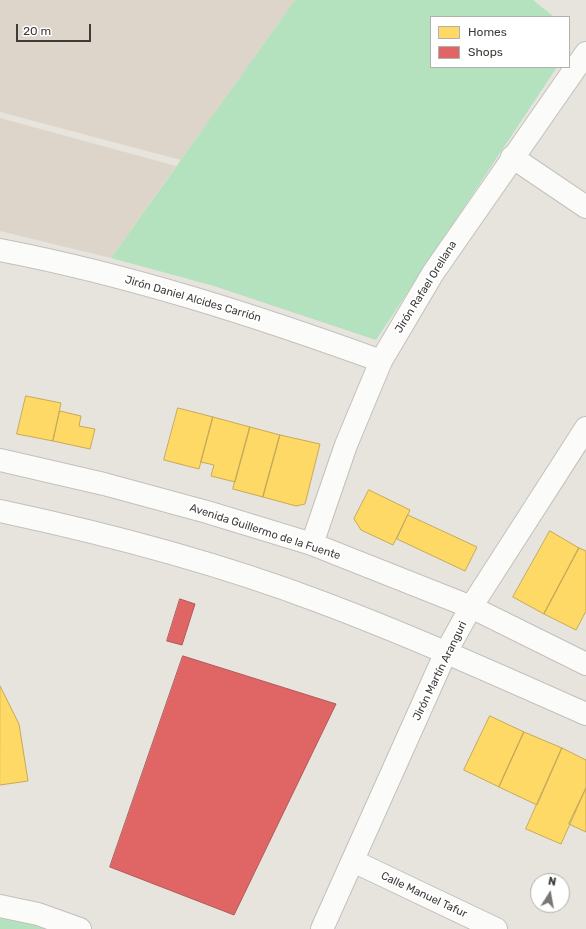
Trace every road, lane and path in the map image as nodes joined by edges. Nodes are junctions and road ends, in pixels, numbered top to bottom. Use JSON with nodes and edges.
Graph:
{"nodes":[{"id":1,"x":586,"y":53,"type":"edge"},
{"id":2,"x":512,"y":157,"type":"junction"},
{"id":3,"x":586,"y":207,"type":"edge"},
{"id":4,"x":0,"y":250,"type":"edge"},
{"id":5,"x":382,"y":361,"type":"junction"},
{"id":6,"x":586,"y":428,"type":"edge"},
{"id":7,"x":0,"y":460,"type":"edge"},
{"id":8,"x":0,"y":511,"type":"edge"},
{"id":9,"x":312,"y":544,"type":"junction"},
{"id":10,"x":471,"y":607,"type":"junction"},
{"id":11,"x":446,"y":652,"type":"junction"},
{"id":12,"x":586,"y":664,"type":"edge"},
{"id":13,"x":586,"y":714,"type":"edge"},
{"id":14,"x":353,"y":861,"type":"junction"},
{"id":15,"x":0,"y":906,"type":"edge"},
{"id":16,"x":80,"y":929,"type":"edge"},
{"id":17,"x":322,"y":929,"type":"edge"},
{"id":18,"x":496,"y":929,"type":"edge"}],
"edges":[{"from":1,"to":2,"type":"street","name":"Jirón Rafael Orellana"},
{"from":2,"to":3,"type":"street"},
{"from":2,"to":5,"type":"street","name":"Jirón Rafael Orellana"},
{"from":4,"to":5,"type":"street","name":"Jirón Daniel Alcides Carrión"},
{"from":5,"to":9,"type":"street","name":"Jirón Rafael Orellana"},
{"from":6,"to":10,"type":"street","name":"Jirón Martín Aranguri"},
{"from":7,"to":9,"type":"street","name":"Avenida Guillermo de la Fuente"},
{"from":8,"to":11,"type":"street"},
{"from":9,"to":10,"type":"street","name":"Avenida Guillermo de la Fuente"},
{"from":10,"to":11,"type":"street","name":"Jirón Martín Aranguri"},
{"from":10,"to":12,"type":"street","name":"Avenida Guillermo de la Fuente"},
{"from":11,"to":13,"type":"street"},
{"from":11,"to":14,"type":"street","name":"Jirón Martín Aranguri"},
{"from":14,"to":17,"type":"street","name":"Jirón Martín Aranguri"},
{"from":14,"to":18,"type":"street","name":"Calle Manuel Tafur"},
{"from":15,"to":16,"type":"street"}]}
